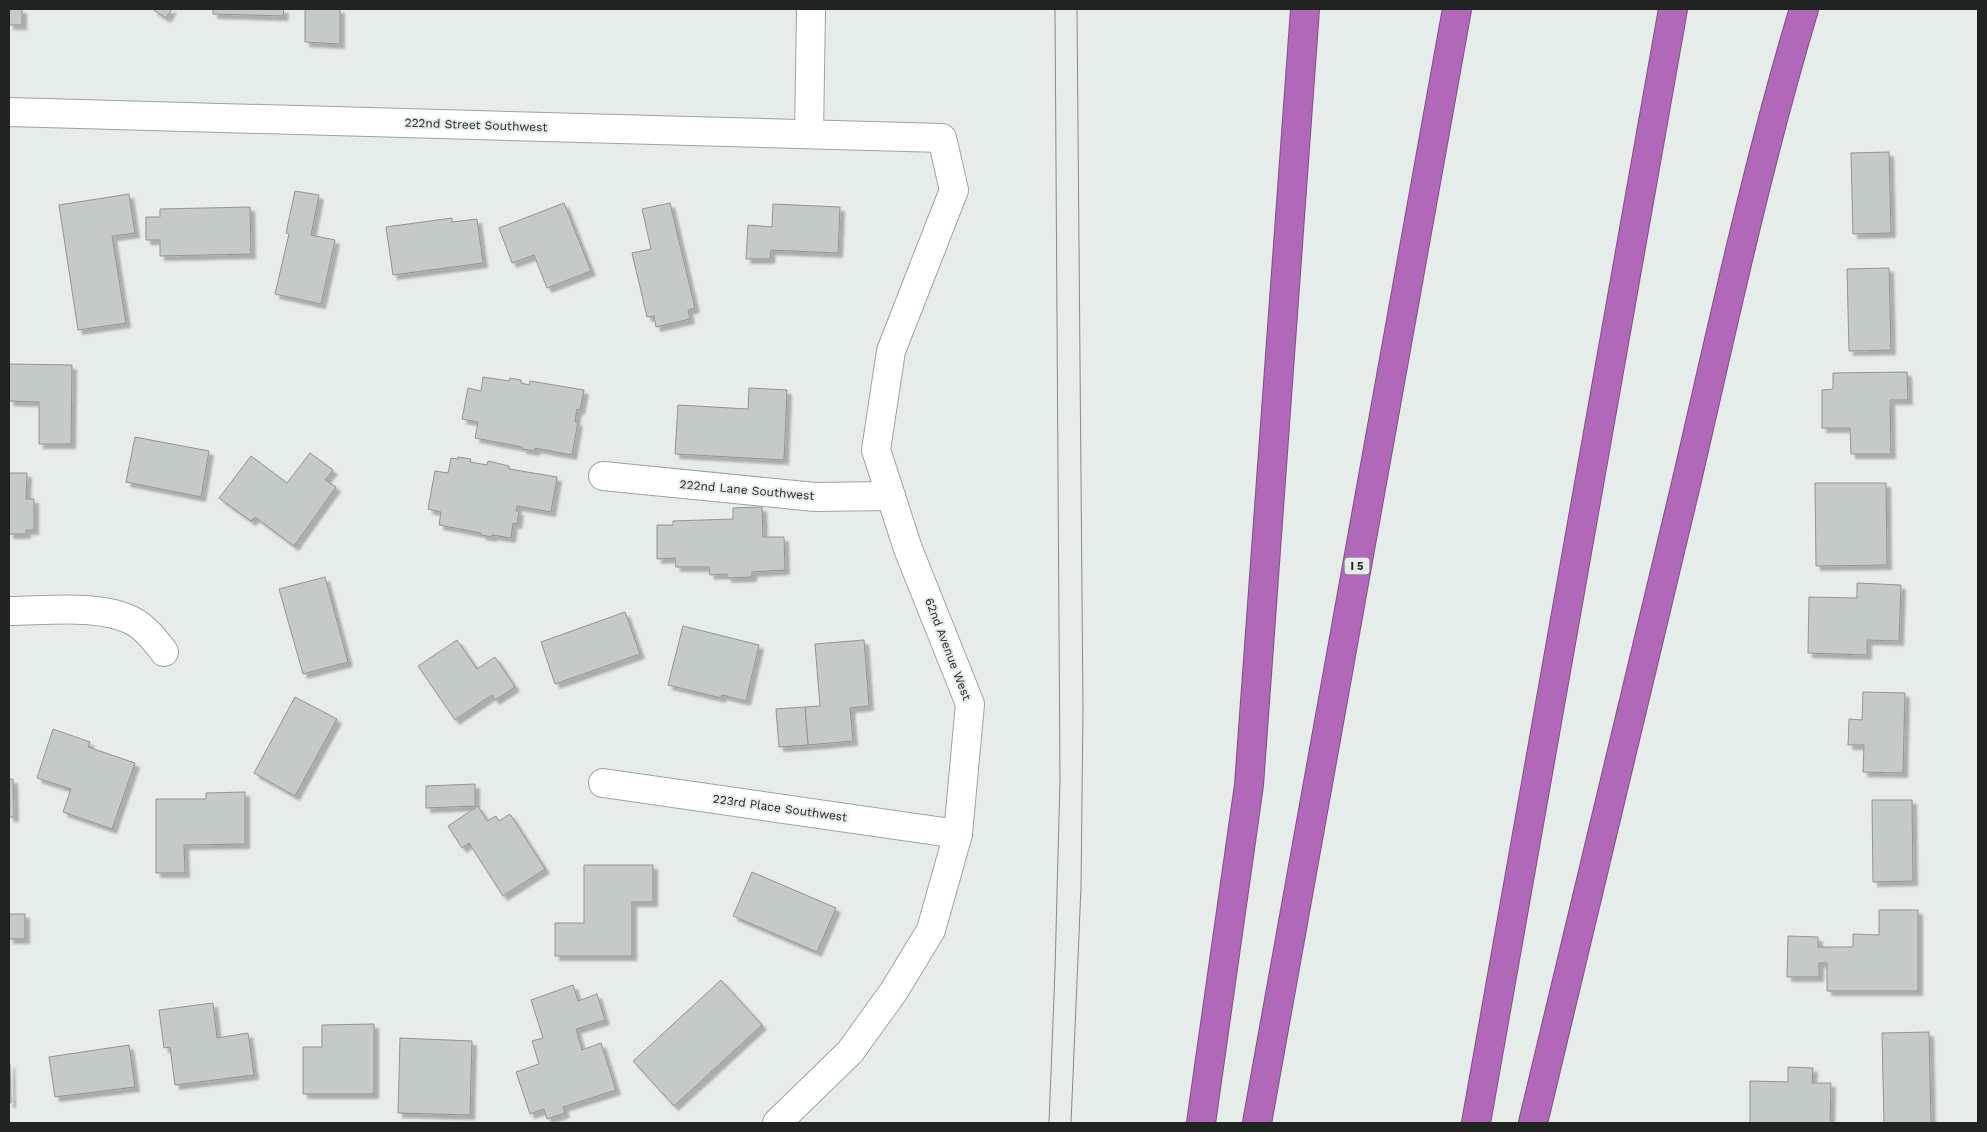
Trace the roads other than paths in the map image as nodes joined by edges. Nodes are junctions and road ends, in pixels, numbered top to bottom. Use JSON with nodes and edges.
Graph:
{"nodes":[{"id":1,"x":811,"y":9,"type":"edge"},
{"id":2,"x":1305,"y":9,"type":"edge"},
{"id":3,"x":1457,"y":9,"type":"edge"},
{"id":4,"x":1673,"y":9,"type":"edge"},
{"id":5,"x":1804,"y":9,"type":"edge"},
{"id":6,"x":9,"y":112,"type":"edge"},
{"id":7,"x":809,"y":134,"type":"junction"},
{"id":8,"x":942,"y":138,"type":"joint"},
{"id":9,"x":603,"y":476,"type":"dead end"},
{"id":10,"x":891,"y":496,"type":"junction"},
{"id":11,"x":9,"y":612,"type":"edge"},
{"id":12,"x":164,"y":652,"type":"dead end"},
{"id":13,"x":603,"y":783,"type":"dead end"},
{"id":14,"x":958,"y":834,"type":"junction"},
{"id":15,"x":777,"y":1123,"type":"edge"},
{"id":16,"x":1201,"y":1123,"type":"edge"},
{"id":17,"x":1256,"y":1123,"type":"edge"},
{"id":18,"x":1476,"y":1123,"type":"edge"},
{"id":19,"x":1533,"y":1123,"type":"edge"}],
"edges":[{"from":1,"to":7,"type":"street"},
{"from":2,"to":16,"type":"highway"},
{"from":3,"to":17,"type":"highway","number":"I 5"},
{"from":4,"to":18,"type":"highway"},
{"from":5,"to":19,"type":"highway"},
{"from":6,"to":7,"type":"street","name":"222nd Street Southwest"},
{"from":7,"to":8,"type":"street","name":"222nd Street Southwest"},
{"from":8,"to":10,"type":"street","name":"62nd Avenue West"},
{"from":9,"to":10,"type":"street","name":"222nd Lane Southwest"},
{"from":10,"to":14,"type":"street","name":"62nd Avenue West"},
{"from":11,"to":12,"type":"street"},
{"from":13,"to":14,"type":"street","name":"223rd Place Southwest"},
{"from":14,"to":15,"type":"street","name":"62nd Avenue West"}]}
